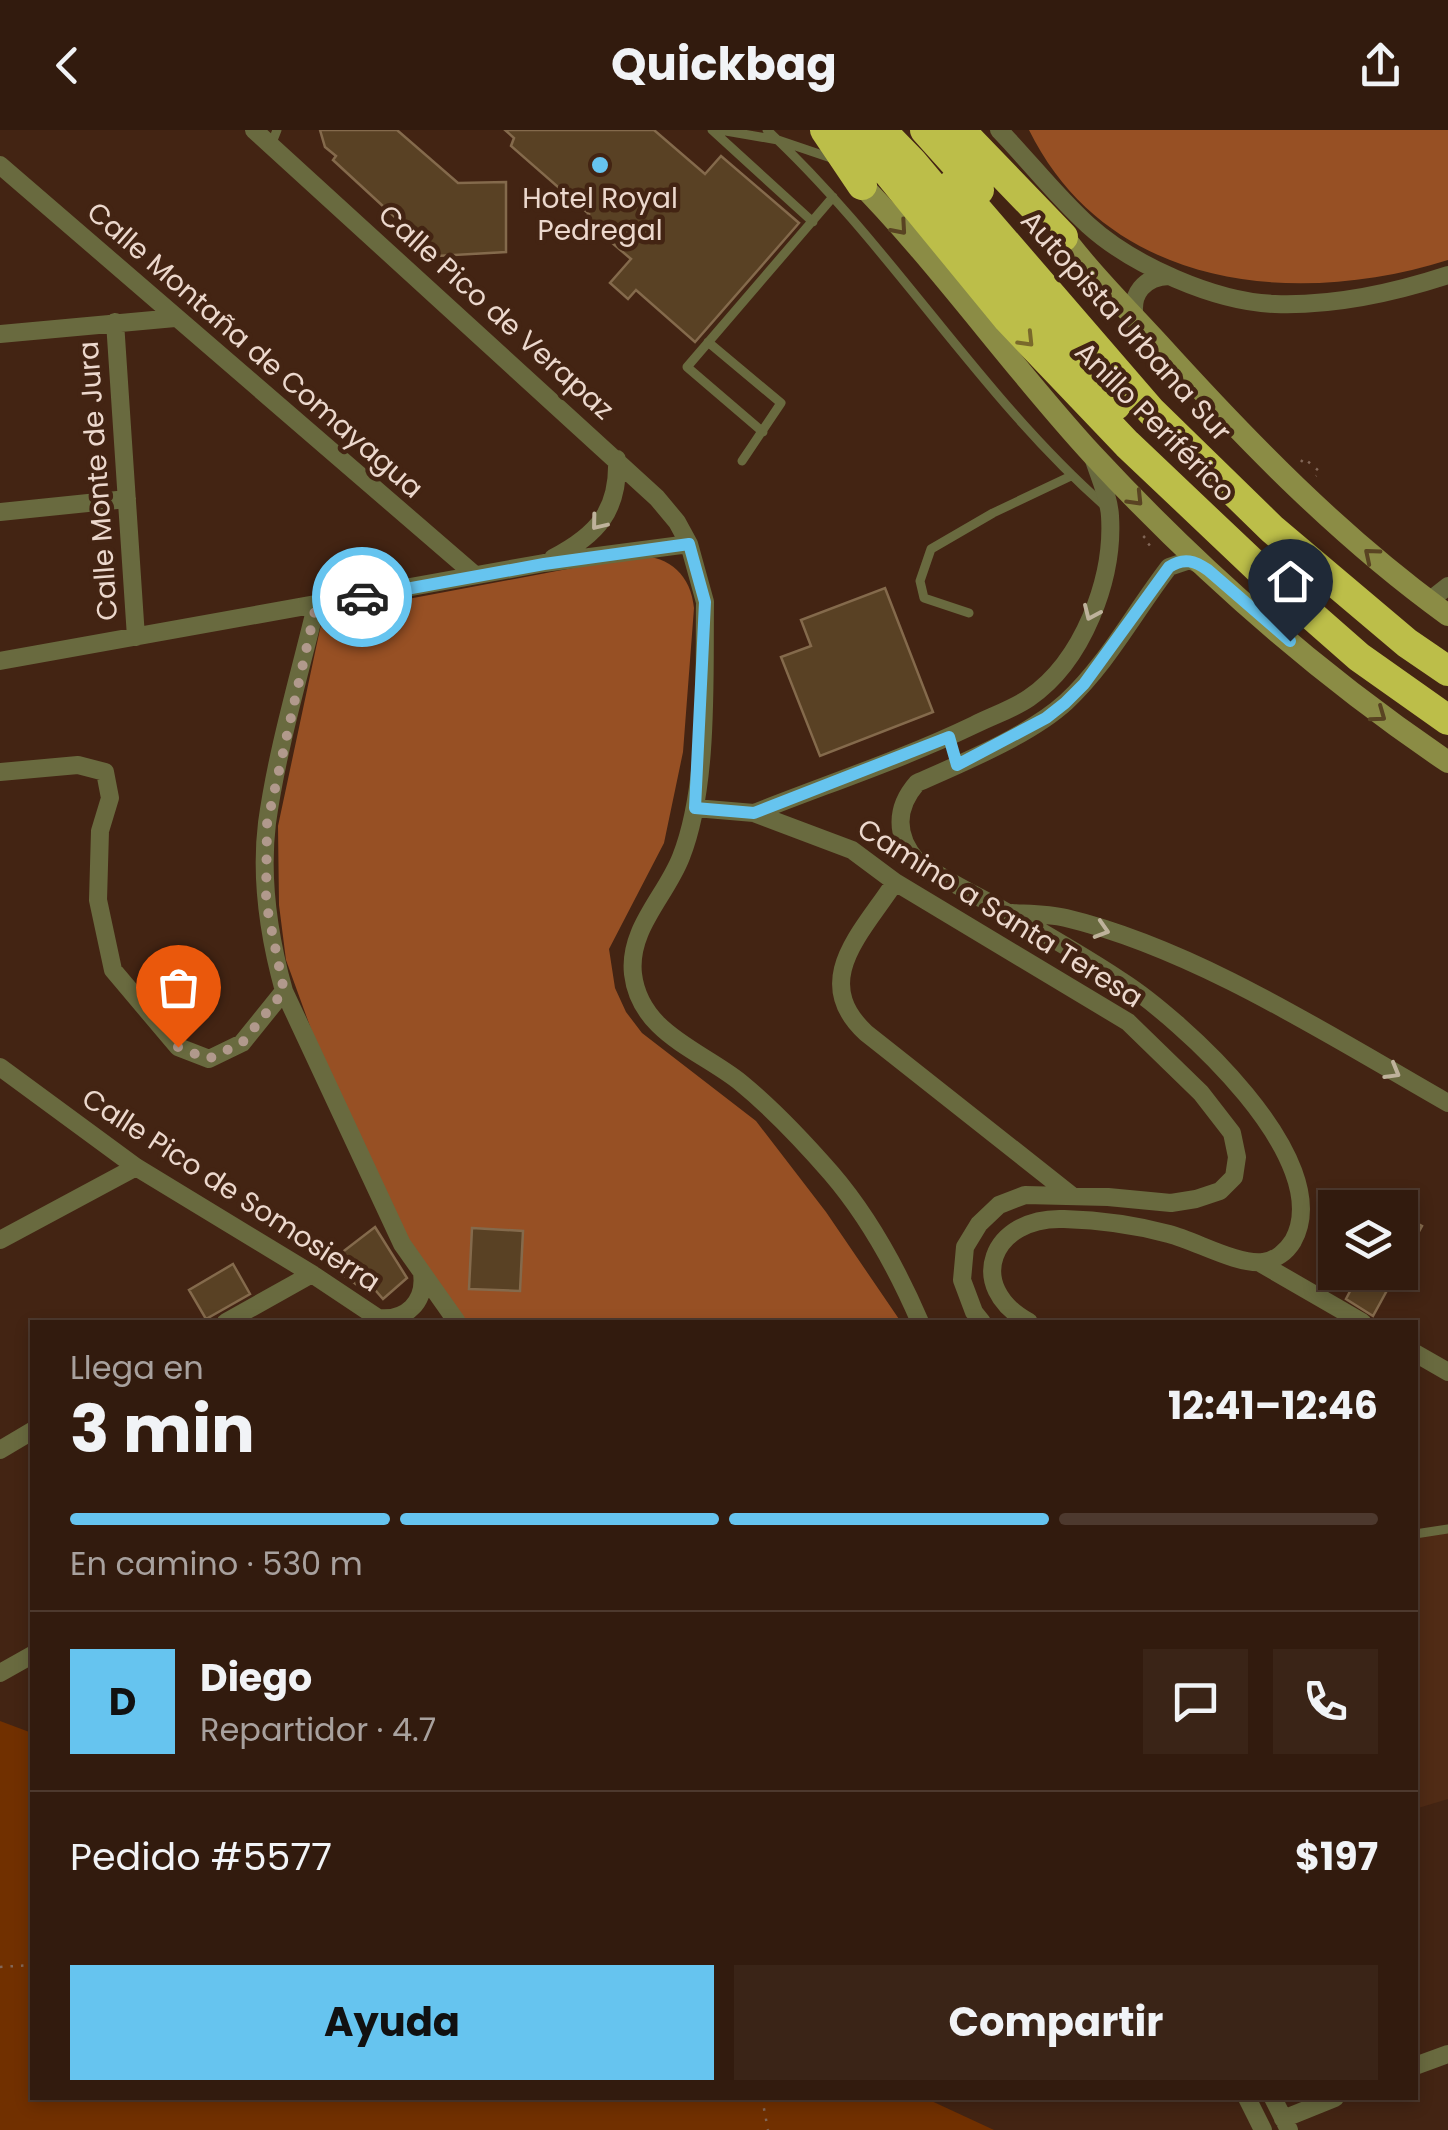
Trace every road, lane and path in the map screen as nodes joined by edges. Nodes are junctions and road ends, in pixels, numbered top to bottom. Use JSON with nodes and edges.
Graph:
{"nodes":[{"id":1,"x":254,"y":130,"type":"edge"},
{"id":2,"x":712,"y":130,"type":"edge"},
{"id":3,"x":720,"y":130,"type":"edge"},
{"id":4,"x":767,"y":130,"type":"edge"},
{"id":5,"x":811,"y":130,"type":"edge"},
{"id":6,"x":825,"y":130,"type":"edge"},
{"id":7,"x":853,"y":130,"type":"edge"},
{"id":8,"x":881,"y":130,"type":"edge"},
{"id":9,"x":903,"y":130,"type":"edge"},
{"id":10,"x":925,"y":130,"type":"edge"},
{"id":11,"x":960,"y":130,"type":"edge"},
{"id":12,"x":976,"y":130,"type":"edge"},
{"id":13,"x":999,"y":130,"type":"edge"},
{"id":14,"x":274,"y":137,"type":"edge"},
{"id":15,"x":778,"y":140,"type":"junction"},
{"id":16,"x":838,"y":160,"type":"junction"},
{"id":17,"x":0,"y":165,"type":"edge"},
{"id":18,"x":862,"y":185,"type":"junction"},
{"id":19,"x":834,"y":197,"type":"junction"},
{"id":20,"x":813,"y":222,"type":"junction"},
{"id":21,"x":1063,"y":237,"type":"junction"},
{"id":22,"x":1448,"y":276,"type":"edge"},
{"id":23,"x":1176,"y":279,"type":"junction"},
{"id":24,"x":175,"y":318,"type":"junction"},
{"id":25,"x":1135,"y":318,"type":"junction"},
{"id":26,"x":115,"y":322,"type":"junction"},
{"id":27,"x":0,"y":334,"type":"edge"},
{"id":28,"x":708,"y":342,"type":"junction"},
{"id":29,"x":763,"y":432,"type":"junction"},
{"id":30,"x":1091,"y":452,"type":"junction"},
{"id":31,"x":1304,"y":458,"type":"dead end"},
{"id":32,"x":617,"y":459,"type":"junction"},
{"id":33,"x":742,"y":461,"type":"dead end"},
{"id":34,"x":1320,"y":472,"type":"dead end"},
{"id":35,"x":1071,"y":476,"type":"junction"},
{"id":36,"x":127,"y":498,"type":"junction"},
{"id":37,"x":1110,"y":511,"type":"junction"},
{"id":38,"x":0,"y":512,"type":"edge"},
{"id":39,"x":1142,"y":538,"type":"dead end"},
{"id":40,"x":689,"y":544,"type":"junction"},
{"id":41,"x":1155,"y":551,"type":"dead end"},
{"id":42,"x":544,"y":564,"type":"junction"},
{"id":43,"x":1208,"y":570,"type":"junction"},
{"id":44,"x":475,"y":576,"type":"junction"},
{"id":45,"x":1442,"y":601,"type":"edge"},
{"id":46,"x":316,"y":606,"type":"junction"},
{"id":47,"x":969,"y":612,"type":"dead end"},
{"id":48,"x":136,"y":636,"type":"junction"},
{"id":49,"x":1448,"y":656,"type":"edge"},
{"id":50,"x":0,"y":661,"type":"edge"},
{"id":51,"x":1448,"y":671,"type":"edge"},
{"id":52,"x":1448,"y":702,"type":"edge"},
{"id":53,"x":1448,"y":720,"type":"edge"},
{"id":54,"x":949,"y":737,"type":"junction"},
{"id":55,"x":1448,"y":762,"type":"edge"},
{"id":56,"x":957,"y":765,"type":"junction"},
{"id":57,"x":0,"y":772,"type":"edge"},
{"id":58,"x":695,"y":808,"type":"junction"},
{"id":59,"x":754,"y":813,"type":"junction"},
{"id":60,"x":895,"y":882,"type":"junction"},
{"id":61,"x":1007,"y":912,"type":"junction"},
{"id":62,"x":284,"y":991,"type":"junction"},
{"id":63,"x":0,"y":1066,"type":"edge"},
{"id":64,"x":1448,"y":1103,"type":"edge"},
{"id":65,"x":136,"y":1167,"type":"junction"},
{"id":66,"x":1071,"y":1195,"type":"junction"},
{"id":67,"x":0,"y":1240,"type":"edge"},
{"id":68,"x":1260,"y":1263,"type":"junction"},
{"id":69,"x":420,"y":1268,"type":"junction"},
{"id":70,"x":312,"y":1274,"type":"junction"},
{"id":71,"x":230,"y":1320,"type":"edge"},
{"id":72,"x":381,"y":1320,"type":"edge"},
{"id":73,"x":456,"y":1320,"type":"edge"},
{"id":74,"x":919,"y":1320,"type":"edge"},
{"id":75,"x":980,"y":1320,"type":"edge"},
{"id":76,"x":1026,"y":1320,"type":"edge"},
{"id":77,"x":1359,"y":1320,"type":"edge"},
{"id":78,"x":1418,"y":1355,"type":"edge"},
{"id":79,"x":1448,"y":1372,"type":"edge"},
{"id":80,"x":30,"y":1433,"type":"edge"},
{"id":81,"x":0,"y":1450,"type":"edge"},
{"id":82,"x":1448,"y":1529,"type":"edge"},
{"id":83,"x":1418,"y":1534,"type":"edge"},
{"id":84,"x":30,"y":1656,"type":"edge"},
{"id":85,"x":0,"y":1673,"type":"edge"},
{"id":86,"x":30,"y":1965,"type":"edge"},
{"id":87,"x":0,"y":1968,"type":"edge"},
{"id":88,"x":1448,"y":2054,"type":"edge"},
{"id":89,"x":1418,"y":2065,"type":"edge"},
{"id":90,"x":762,"y":2100,"type":"edge"},
{"id":91,"x":1248,"y":2100,"type":"edge"},
{"id":92,"x":1274,"y":2100,"type":"edge"},
{"id":93,"x":1331,"y":2100,"type":"edge"},
{"id":94,"x":1286,"y":2124,"type":"edge"},
{"id":95,"x":768,"y":2130,"type":"edge"},
{"id":96,"x":1263,"y":2130,"type":"edge"}],
"edges":[{"from":1,"to":14,"type":"street","name":"Calle Pico de Verapaz"},
{"from":2,"to":20,"type":"lane"},
{"from":3,"to":15,"type":"lane"},
{"from":4,"to":15,"type":"lane"},
{"from":5,"to":16,"type":"main road"},
{"from":6,"to":18,"type":"highway"},
{"from":7,"to":53,"type":"highway","name":"Anillo Periférico","one_way":true},
{"from":8,"to":52,"type":"highway","name":"Autopista Urbana Sur"},
{"from":9,"to":51,"type":"highway","name":"Autopista Urbana Sur"},
{"from":10,"to":49,"type":"highway","name":"Anillo Periférico"},
{"from":11,"to":21,"type":"highway"},
{"from":12,"to":21,"type":"main road"},
{"from":13,"to":23,"type":"street"},
{"from":14,"to":32,"type":"street","name":"Calle Pico de Verapaz"},
{"from":15,"to":16,"type":"lane"},
{"from":15,"to":19,"type":"lane"},
{"from":16,"to":18,"type":"main road"},
{"from":17,"to":24,"type":"street","name":"Calle Montaña de Comayagua"},
{"from":18,"to":30,"type":"main road","one_way":true},
{"from":19,"to":20,"type":"lane"},
{"from":19,"to":35,"type":"lane"},
{"from":20,"to":28,"type":"lane"},
{"from":21,"to":25,"type":"main road"},
{"from":22,"to":23,"type":"street"},
{"from":23,"to":25,"type":"street"},
{"from":24,"to":26,"type":"street"},
{"from":24,"to":44,"type":"street","name":"Calle Montaña de Comayagua"},
{"from":45,"to":25,"type":"main road","one_way":true},
{"from":26,"to":27,"type":"street"},
{"from":26,"to":36,"type":"street","name":"Calle Monte de Jura"},
{"from":28,"to":29,"type":"lane"},
{"from":28,"to":29,"type":"lane"},
{"from":29,"to":33,"type":"lane"},
{"from":30,"to":37,"type":"street","name":"Camino a Santa Teresa"},
{"from":30,"to":43,"type":"main road","one_way":true},
{"from":31,"to":34,"type":"path"},
{"from":32,"to":40,"type":"street","name":"Calle Pico de Verapaz"},
{"from":32,"to":42,"type":"street","one_way":true},
{"from":35,"to":37,"type":"lane"},
{"from":35,"to":47,"type":"lane"},
{"from":36,"to":38,"type":"street"},
{"from":36,"to":48,"type":"street","name":"Calle Monte de Jura"},
{"from":37,"to":54,"type":"street","name":"Camino a Santa Teresa","one_way":true},
{"from":39,"to":41,"type":"path"},
{"from":40,"to":42,"type":"street"},
{"from":40,"to":58,"type":"street"},
{"from":42,"to":44,"type":"street"},
{"from":43,"to":55,"type":"main road","one_way":true},
{"from":43,"to":56,"type":"street","name":"Camino a Santa Teresa"},
{"from":44,"to":46,"type":"street"},
{"from":46,"to":48,"type":"street"},
{"from":46,"to":62,"type":"street"},
{"from":48,"to":50,"type":"street"},
{"from":54,"to":56,"type":"street"},
{"from":54,"to":59,"type":"street","name":"Camino a Santa Teresa"},
{"from":56,"to":61,"type":"street","name":"Camino a Santa Teresa"},
{"from":57,"to":62,"type":"street"},
{"from":58,"to":59,"type":"street","name":"Camino a Santa Teresa"},
{"from":58,"to":74,"type":"street"},
{"from":59,"to":60,"type":"street","name":"Camino a Santa Teresa"},
{"from":60,"to":66,"type":"street"},
{"from":60,"to":66,"type":"street","name":"Camino a Santa Teresa"},
{"from":61,"to":64,"type":"street","one_way":true},
{"from":61,"to":68,"type":"street","name":"Camino a Santa Teresa"},
{"from":62,"to":69,"type":"street"},
{"from":63,"to":65,"type":"street","name":"Calle Pico de Somosierra"},
{"from":65,"to":67,"type":"street"},
{"from":65,"to":70,"type":"street","name":"Calle Pico de Somosierra"},
{"from":66,"to":75,"type":"street","name":"Camino a Santa Teresa"},
{"from":68,"to":76,"type":"street"},
{"from":68,"to":77,"type":"street"},
{"from":69,"to":72,"type":"street"},
{"from":69,"to":73,"type":"street"},
{"from":70,"to":71,"type":"street"},
{"from":70,"to":72,"type":"street","name":"Calle Pico de Somosierra"},
{"from":78,"to":79,"type":"street"},
{"from":80,"to":81,"type":"street"},
{"from":82,"to":83,"type":"lane"},
{"from":84,"to":85,"type":"street"},
{"from":86,"to":87,"type":"path"},
{"from":88,"to":89,"type":"street"},
{"from":90,"to":95,"type":"path"},
{"from":91,"to":96,"type":"street"},
{"from":92,"to":94,"type":"street"},
{"from":93,"to":94,"type":"street"}]}
